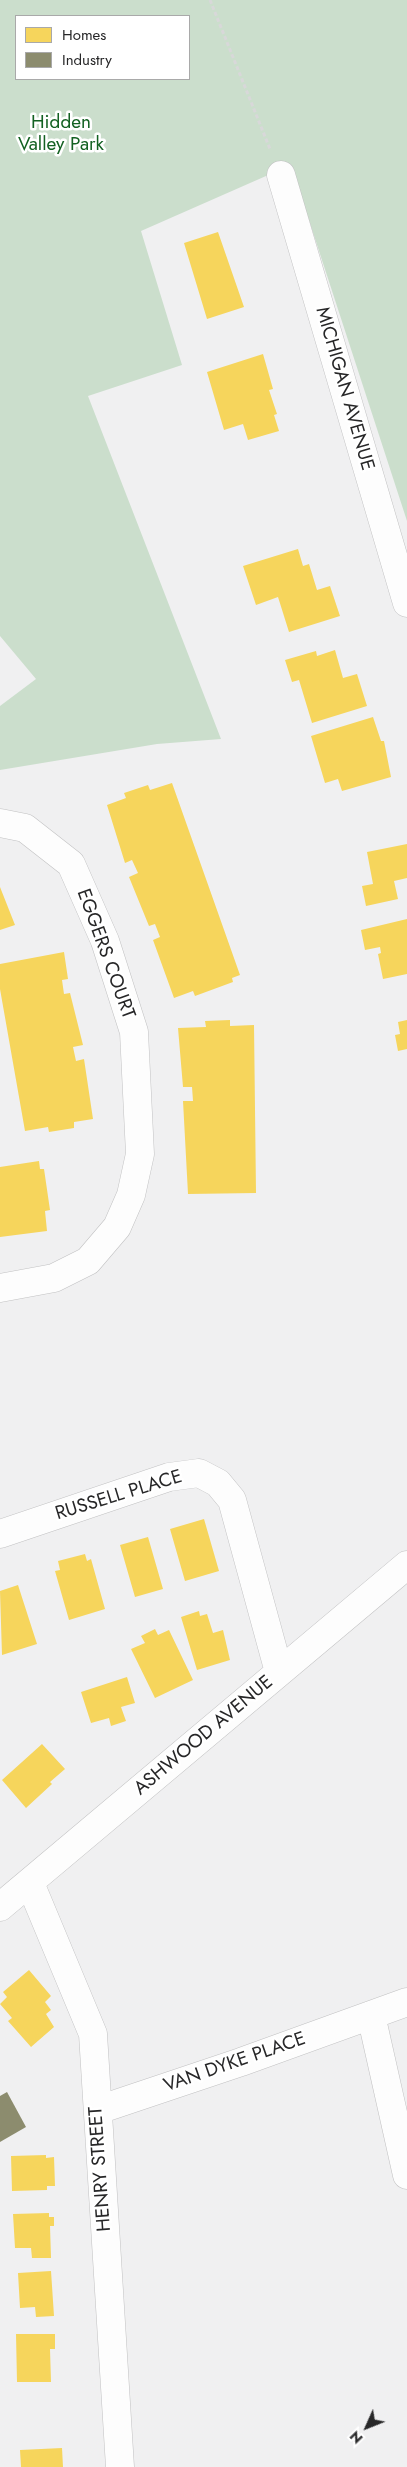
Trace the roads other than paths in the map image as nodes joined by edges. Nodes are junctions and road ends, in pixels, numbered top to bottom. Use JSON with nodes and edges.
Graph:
{"nodes":[{"id":1,"x":281,"y":175,"type":"road end"},
{"id":2,"x":407,"y":603,"type":"edge"},
{"id":3,"x":0,"y":823,"type":"edge"},
{"id":4,"x":0,"y":1288,"type":"edge"},
{"id":5,"x":0,"y":1534,"type":"edge"},
{"id":6,"x":407,"y":1565,"type":"edge"},
{"id":7,"x":279,"y":1672,"type":"junction"},
{"id":8,"x":30,"y":1883,"type":"junction"},
{"id":9,"x":0,"y":1907,"type":"edge"},
{"id":10,"x":407,"y":2002,"type":"edge"},
{"id":11,"x":371,"y":2015,"type":"junction"},
{"id":12,"x":98,"y":2110,"type":"junction"},
{"id":13,"x":407,"y":2175,"type":"edge"},
{"id":14,"x":120,"y":2467,"type":"edge"}],
"edges":[{"from":1,"to":2,"type":"street","name":"MICHIGAN AVENUE"},
{"from":3,"to":4,"type":"street","name":"EGGERS COURT"},
{"from":5,"to":7,"type":"street","name":"RUSSELL PLACE"},
{"from":6,"to":7,"type":"street","name":"ASHWOOD AVENUE"},
{"from":7,"to":8,"type":"street","name":"ASHWOOD AVENUE"},
{"from":8,"to":9,"type":"street","name":"ASHWOOD AVENUE"},
{"from":8,"to":12,"type":"street","name":"HENRY STREET"},
{"from":10,"to":11,"type":"street","name":"VAN DYKE PLACE"},
{"from":11,"to":12,"type":"street","name":"VAN DYKE PLACE"},
{"from":11,"to":13,"type":"street"},
{"from":12,"to":14,"type":"street","name":"HENRY STREET"}]}
